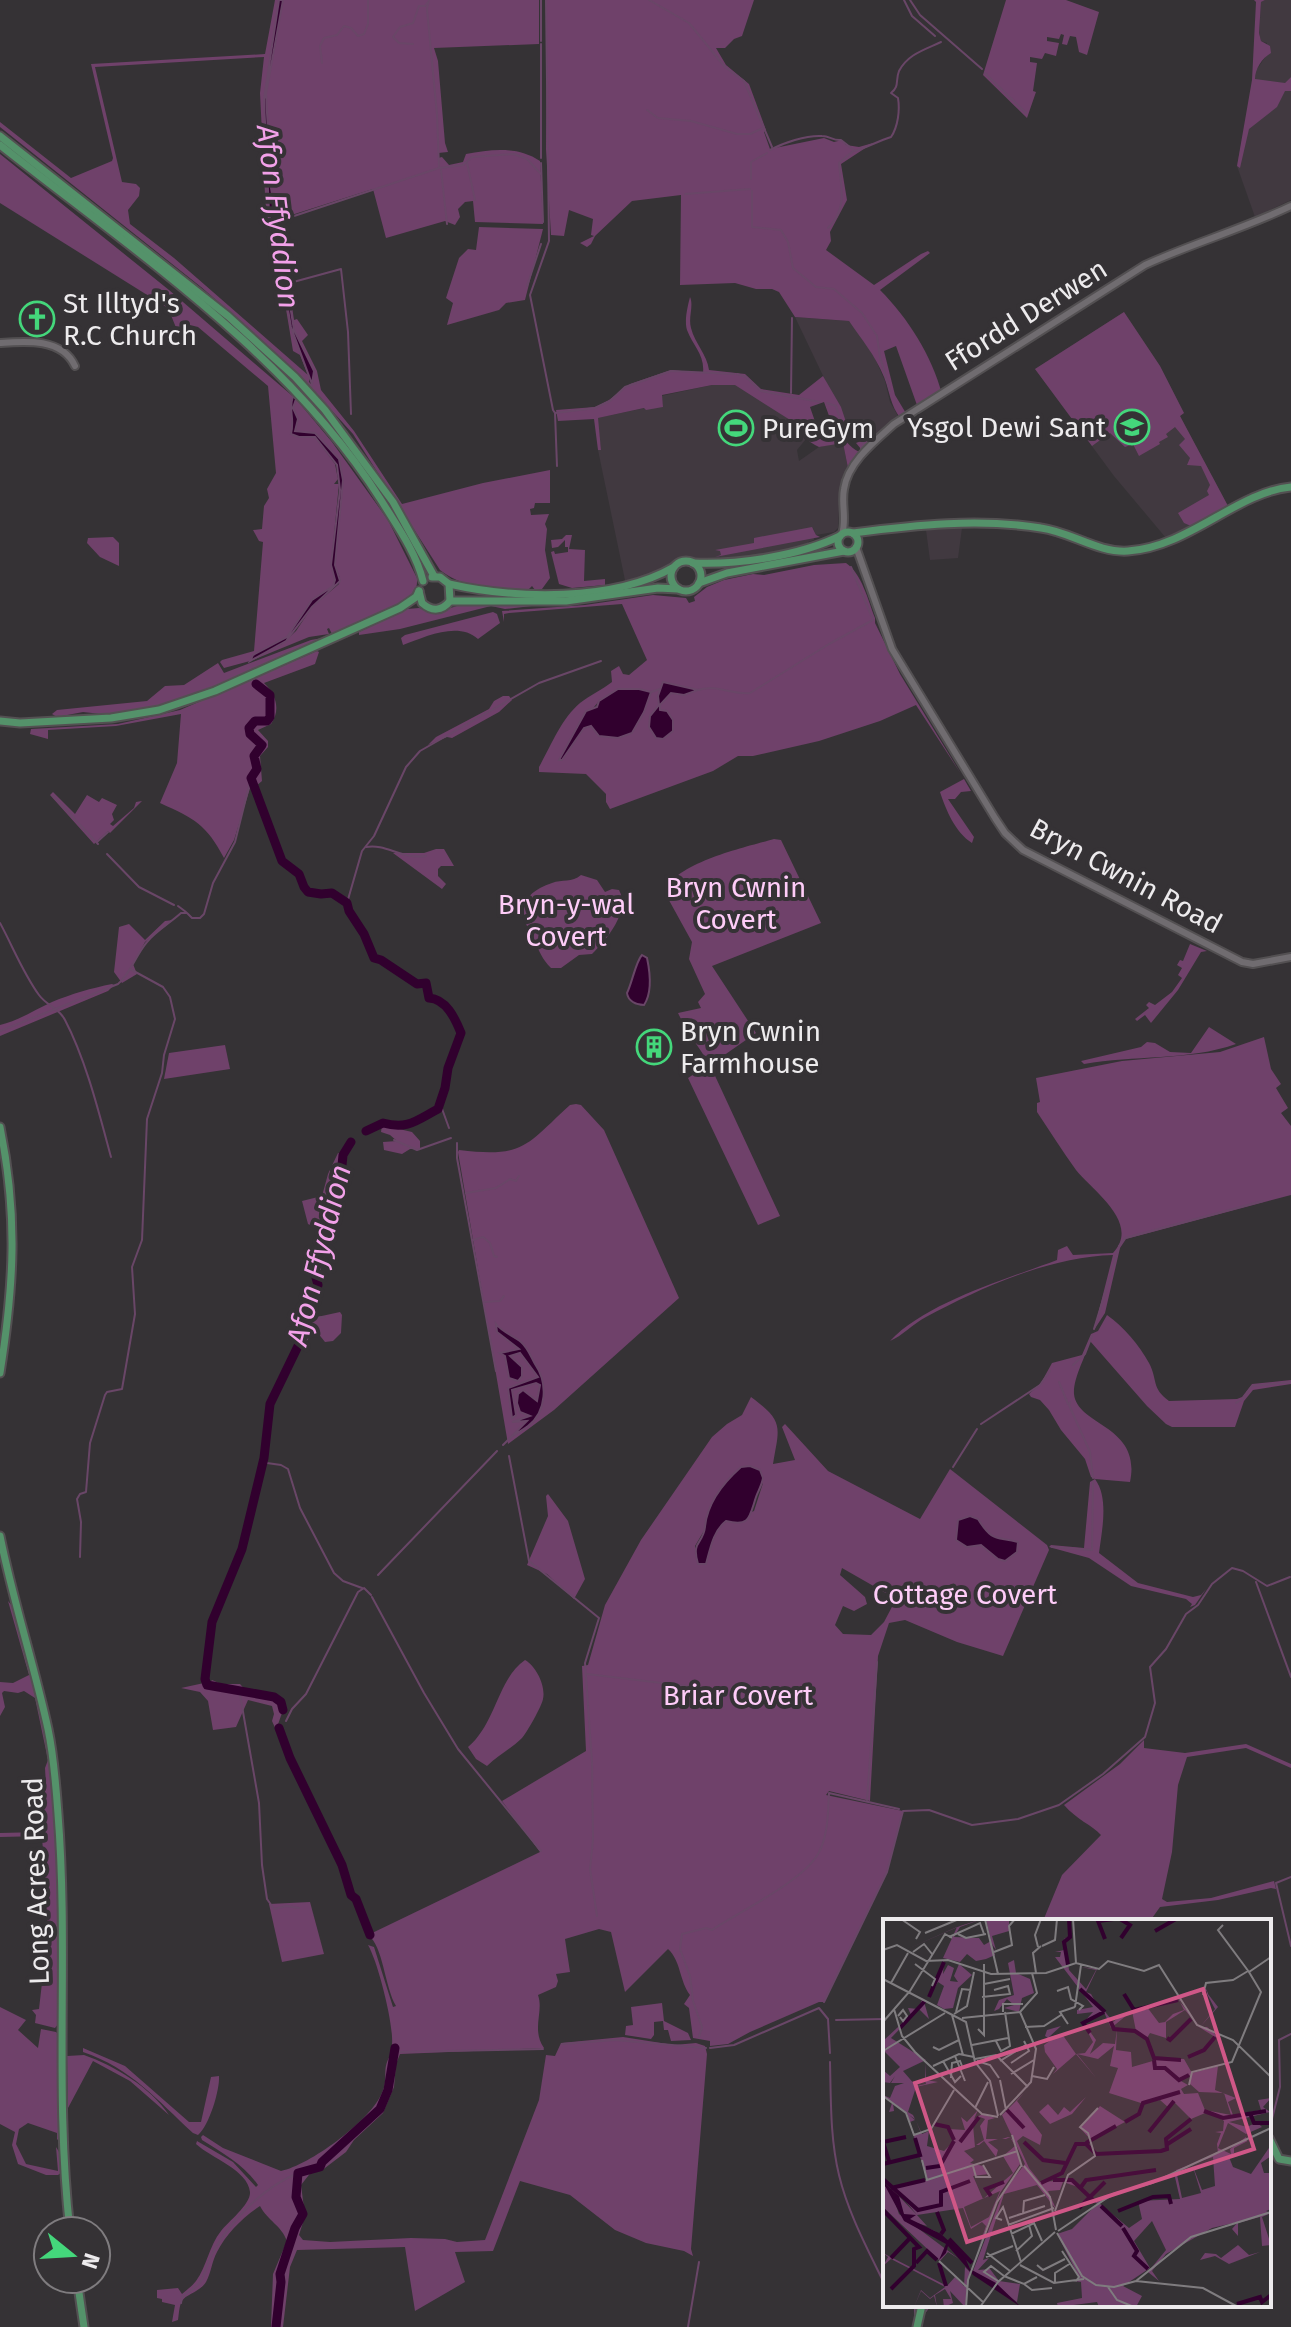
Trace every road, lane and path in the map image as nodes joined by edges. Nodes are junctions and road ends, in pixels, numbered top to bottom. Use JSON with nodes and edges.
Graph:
{"nodes":[{"id":1,"x":0,"y":136,"type":"edge"},
{"id":2,"x":0,"y":145,"type":"edge"},
{"id":3,"x":1291,"y":206,"type":"edge"},
{"id":4,"x":0,"y":343,"type":"edge"},
{"id":5,"x":75,"y":366,"type":"dead end"},
{"id":6,"x":1291,"y":487,"type":"edge"},
{"id":7,"x":845,"y":521,"type":"junction"},
{"id":8,"x":888,"y":531,"type":"junction"},
{"id":9,"x":852,"y":533,"type":"junction"},
{"id":10,"x":841,"y":535,"type":"junction"},
{"id":11,"x":857,"y":546,"type":"junction"},
{"id":12,"x":845,"y":551,"type":"junction"},
{"id":13,"x":693,"y":563,"type":"junction"},
{"id":14,"x":863,"y":566,"type":"junction"},
{"id":15,"x":674,"y":567,"type":"junction"},
{"id":16,"x":434,"y":576,"type":"junction"},
{"id":17,"x":423,"y":581,"type":"junction"},
{"id":18,"x":699,"y":583,"type":"junction"},
{"id":19,"x":449,"y":584,"type":"junction"},
{"id":20,"x":678,"y":589,"type":"junction"},
{"id":21,"x":419,"y":591,"type":"junction"},
{"id":22,"x":450,"y":601,"type":"junction"},
{"id":23,"x":422,"y":603,"type":"junction"},
{"id":24,"x":400,"y":608,"type":"junction"},
{"id":25,"x":0,"y":721,"type":"edge"},
{"id":26,"x":1291,"y":957,"type":"edge"},
{"id":27,"x":0,"y":1127,"type":"edge"},
{"id":28,"x":0,"y":1373,"type":"edge"},
{"id":29,"x":0,"y":1536,"type":"edge"},
{"id":30,"x":1271,"y":2142,"type":"edge"},
{"id":31,"x":1291,"y":2161,"type":"edge"},
{"id":32,"x":69,"y":2215,"type":"edge"},
{"id":33,"x":79,"y":2295,"type":"edge"},
{"id":34,"x":922,"y":2307,"type":"edge"},
{"id":35,"x":84,"y":2327,"type":"edge"},
{"id":36,"x":917,"y":2327,"type":"edge"}],
"edges":[{"from":1,"to":16,"type":"main road"},
{"from":2,"to":17,"type":"main road"},
{"from":3,"to":7,"type":"street","name":"Ffordd Derwen"},
{"from":4,"to":5,"type":"street"},
{"from":6,"to":8,"type":"main road"},
{"from":7,"to":9,"type":"street"},
{"from":7,"to":10,"type":"street","name":"Ffordd Derwen"},
{"from":8,"to":9,"type":"main road"},
{"from":8,"to":11,"type":"main road"},
{"from":9,"to":10,"type":"main road"},
{"from":9,"to":11,"type":"main road"},
{"from":10,"to":12,"type":"main road"},
{"from":10,"to":13,"type":"main road"},
{"from":11,"to":12,"type":"main road"},
{"from":11,"to":14,"type":"street","name":"Bryn Cwnin Road"},
{"from":12,"to":14,"type":"street","name":"Bryn Cwnin Road"},
{"from":12,"to":18,"type":"main road"},
{"from":13,"to":15,"type":"main road"},
{"from":13,"to":18,"type":"main road"},
{"from":14,"to":26,"type":"street","name":"Bryn Cwnin Road"},
{"from":15,"to":19,"type":"main road"},
{"from":15,"to":20,"type":"main road"},
{"from":16,"to":17,"type":"main road"},
{"from":16,"to":19,"type":"main road"},
{"from":17,"to":21,"type":"main road"},
{"from":18,"to":20,"type":"main road"},
{"from":19,"to":22,"type":"main road"},
{"from":20,"to":22,"type":"main road"},
{"from":21,"to":23,"type":"main road"},
{"from":21,"to":24,"type":"main road"},
{"from":22,"to":23,"type":"main road"},
{"from":23,"to":24,"type":"main road"},
{"from":24,"to":25,"type":"main road"},
{"from":27,"to":28,"type":"main road"},
{"from":29,"to":32,"type":"main road","name":"Long Acres Road"},
{"from":30,"to":31,"type":"main road"},
{"from":33,"to":35,"type":"main road"},
{"from":34,"to":36,"type":"main road"}]}
